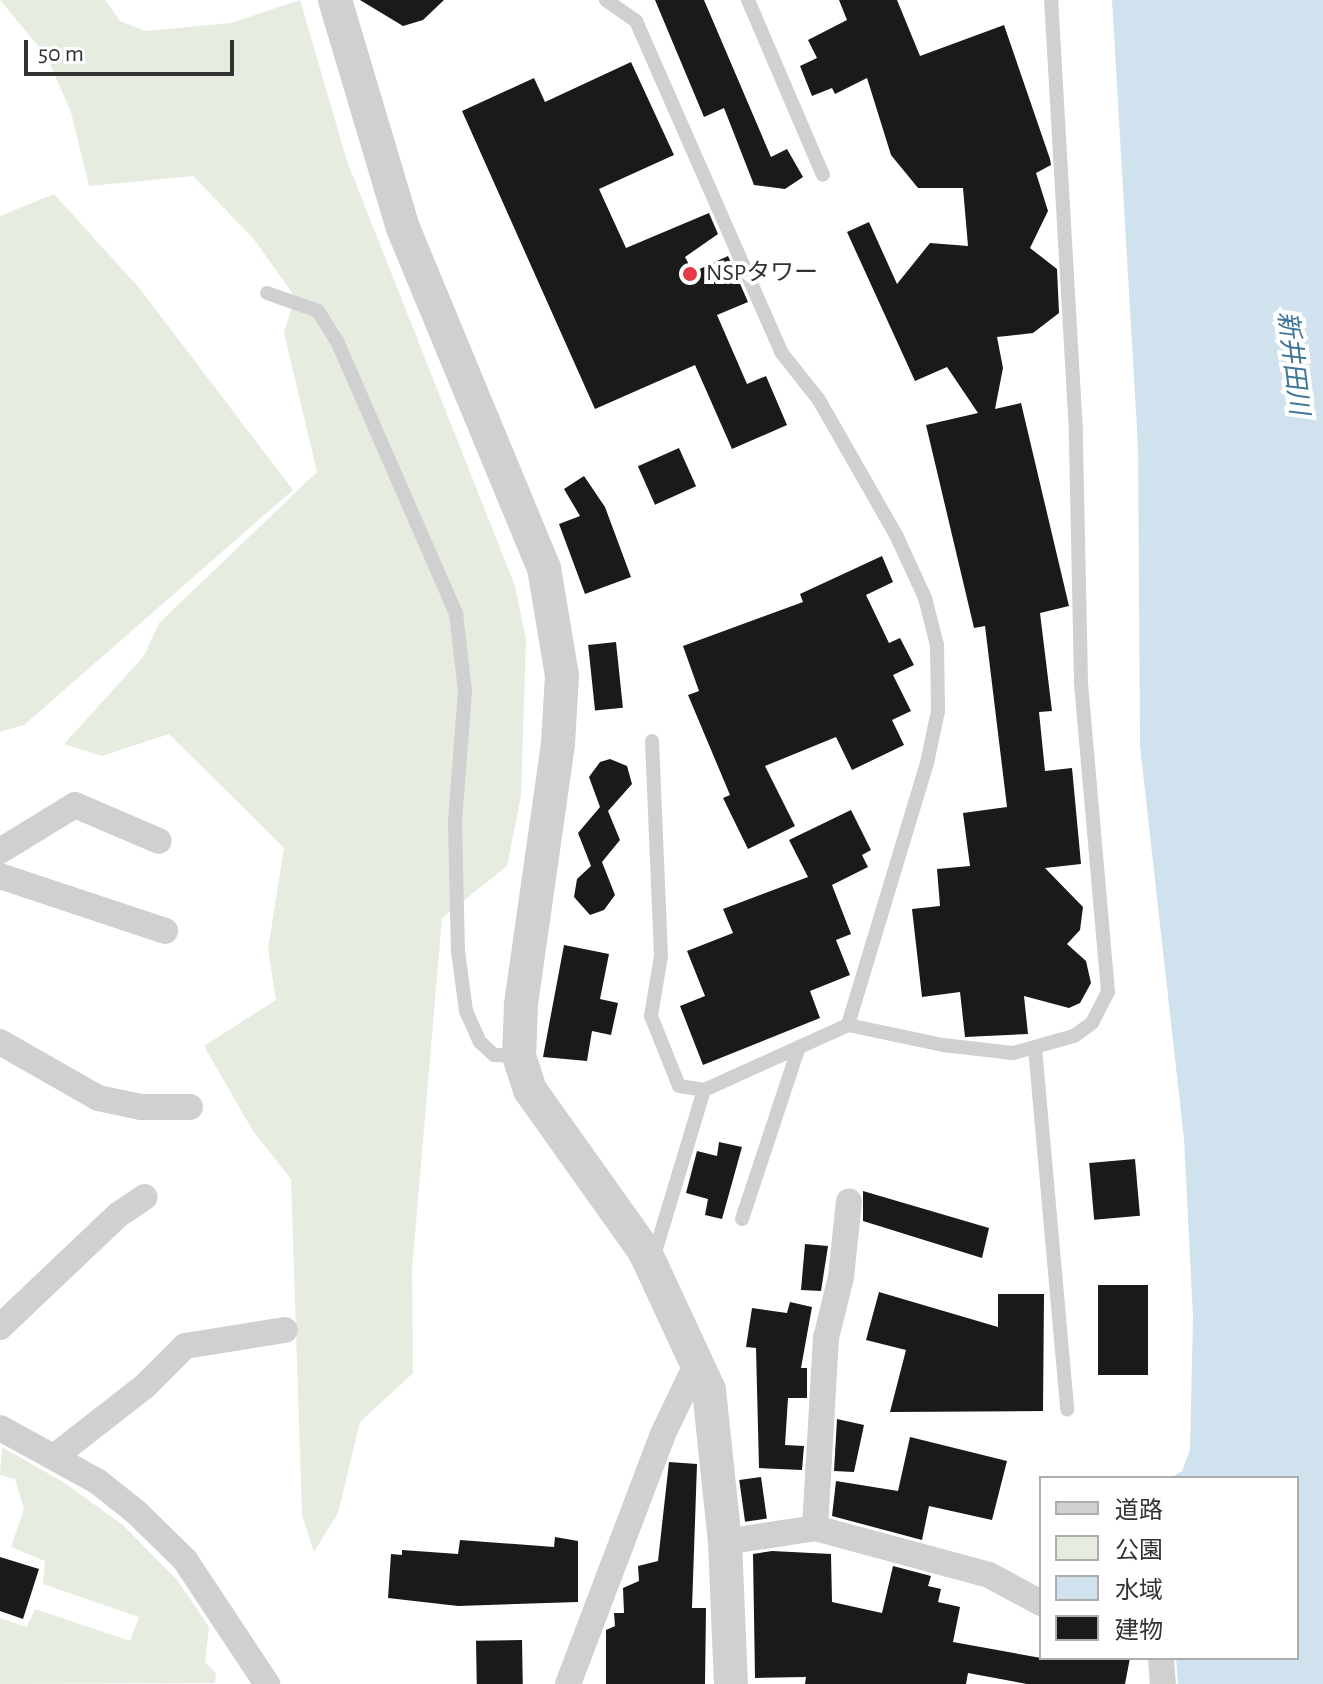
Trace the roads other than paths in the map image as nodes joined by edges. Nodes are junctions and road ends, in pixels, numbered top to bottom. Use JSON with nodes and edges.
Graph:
{"nodes":[{"id":1,"x":335,"y":0,"type":"edge"},
{"id":2,"x":606,"y":0,"type":"edge"},
{"id":3,"x":748,"y":0,"type":"edge"},
{"id":4,"x":1051,"y":0,"type":"edge"},
{"id":5,"x":823,"y":175,"type":"dead end"},
{"id":6,"x":267,"y":293,"type":"dead end"},
{"id":7,"x":652,"y":741,"type":"dead end"},
{"id":8,"x":159,"y":841,"type":"dead end"},
{"id":9,"x":0,"y":851,"type":"edge"},
{"id":10,"x":0,"y":876,"type":"edge"},
{"id":11,"x":165,"y":931,"type":"dead end"},
{"id":12,"x":848,"y":1025,"type":"junction"},
{"id":13,"x":0,"y":1042,"type":"edge"},
{"id":14,"x":799,"y":1047,"type":"junction"},
{"id":15,"x":1035,"y":1048,"type":"junction"},
{"id":16,"x":519,"y":1056,"type":"junction"},
{"id":17,"x":704,"y":1090,"type":"junction"},
{"id":18,"x":190,"y":1107,"type":"dead end"},
{"id":19,"x":145,"y":1197,"type":"dead end"},
{"id":20,"x":849,"y":1201,"type":"dead end"},
{"id":21,"x":742,"y":1219,"type":"dead end"},
{"id":22,"x":651,"y":1265,"type":"junction"},
{"id":23,"x":0,"y":1327,"type":"edge"},
{"id":24,"x":285,"y":1330,"type":"dead end"},
{"id":25,"x":698,"y":1361,"type":"junction"},
{"id":26,"x":1067,"y":1410,"type":"dead end"},
{"id":27,"x":0,"y":1428,"type":"edge"},
{"id":28,"x":54,"y":1457,"type":"junction"},
{"id":29,"x":815,"y":1528,"type":"junction"},
{"id":30,"x":725,"y":1542,"type":"junction"},
{"id":31,"x":1039,"y":1602,"type":"edge"},
{"id":32,"x":1160,"y":1660,"type":"edge"},
{"id":33,"x":267,"y":1684,"type":"edge"},
{"id":34,"x":568,"y":1684,"type":"edge"},
{"id":35,"x":731,"y":1684,"type":"edge"},
{"id":36,"x":1163,"y":1684,"type":"edge"}],
"edges":[{"from":1,"to":16,"type":"street"},
{"from":2,"to":12,"type":"lane"},
{"from":3,"to":5,"type":"lane"},
{"from":4,"to":15,"type":"lane"},
{"from":6,"to":16,"type":"lane"},
{"from":7,"to":17,"type":"lane"},
{"from":8,"to":9,"type":"street"},
{"from":10,"to":11,"type":"street"},
{"from":12,"to":14,"type":"lane"},
{"from":12,"to":15,"type":"lane"},
{"from":13,"to":18,"type":"street"},
{"from":14,"to":17,"type":"lane"},
{"from":14,"to":21,"type":"lane"},
{"from":15,"to":26,"type":"lane"},
{"from":16,"to":22,"type":"street"},
{"from":17,"to":22,"type":"lane"},
{"from":19,"to":23,"type":"street"},
{"from":20,"to":29,"type":"street"},
{"from":22,"to":25,"type":"street"},
{"from":24,"to":28,"type":"street"},
{"from":25,"to":30,"type":"street"},
{"from":25,"to":34,"type":"street"},
{"from":27,"to":28,"type":"street"},
{"from":28,"to":33,"type":"street"},
{"from":29,"to":30,"type":"street"},
{"from":29,"to":31,"type":"street"},
{"from":30,"to":35,"type":"street"},
{"from":32,"to":36,"type":"street"}]}
